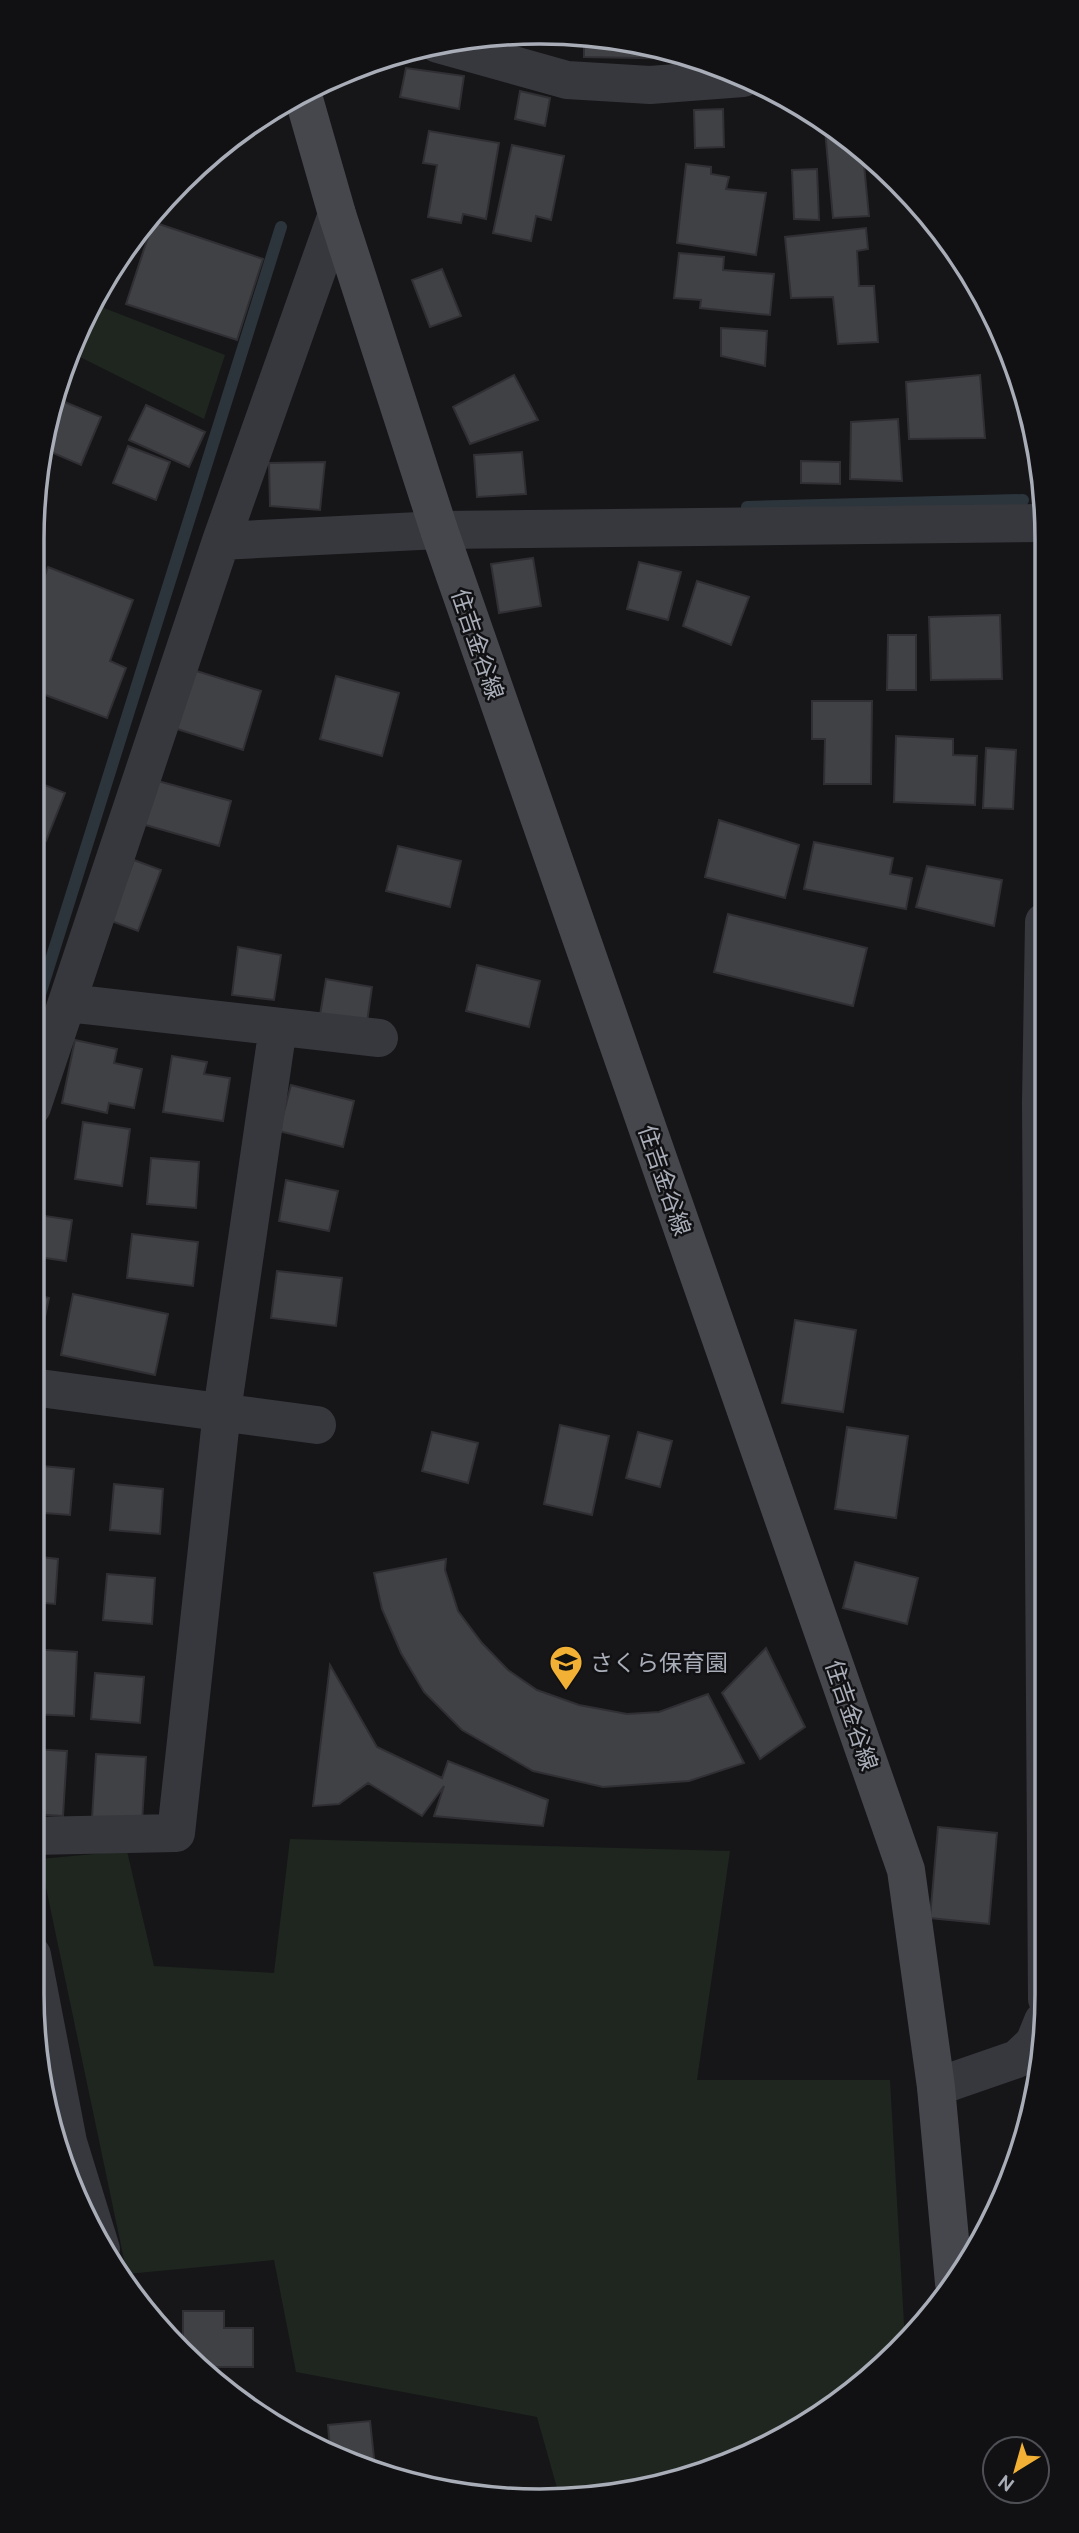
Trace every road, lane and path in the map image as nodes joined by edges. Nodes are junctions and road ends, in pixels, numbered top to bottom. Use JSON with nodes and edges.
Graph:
{"nodes":[{"id":1,"x":460,"y":50,"type":"edge"},
{"id":2,"x":725,"y":79,"type":"edge"},
{"id":3,"x":305,"y":103,"type":"edge"},
{"id":4,"x":337,"y":214,"type":"junction"},
{"id":5,"x":1034,"y":523,"type":"edge"},
{"id":6,"x":439,"y":530,"type":"junction"},
{"id":7,"x":222,"y":541,"type":"junction"},
{"id":8,"x":68,"y":1003,"type":"junction"},
{"id":9,"x":278,"y":1027,"type":"junction"},
{"id":10,"x":379,"y":1038,"type":"dead end"},
{"id":11,"x":44,"y":1072,"type":"edge"},
{"id":12,"x":44,"y":1389,"type":"edge"},
{"id":13,"x":222,"y":1412,"type":"junction"},
{"id":14,"x":317,"y":1425,"type":"dead end"},
{"id":15,"x":44,"y":1836,"type":"edge"},
{"id":16,"x":1032,"y":2045,"type":"edge"},
{"id":17,"x":47,"y":2047,"type":"edge"},
{"id":18,"x":936,"y":2087,"type":"junction"},
{"id":19,"x":56,"y":2102,"type":"edge"},
{"id":20,"x":953,"y":2268,"type":"edge"}],
"edges":[{"from":1,"to":2,"type":"street"},
{"from":3,"to":4,"type":"main road","name":"住吉金谷線"},
{"from":4,"to":6,"type":"main road","name":"住吉金谷線"},
{"from":4,"to":7,"type":"street"},
{"from":5,"to":6,"type":"street"},
{"from":6,"to":7,"type":"street"},
{"from":6,"to":18,"type":"main road","name":"住吉金谷線"},
{"from":7,"to":8,"type":"street"},
{"from":8,"to":9,"type":"street"},
{"from":8,"to":11,"type":"street"},
{"from":9,"to":10,"type":"street"},
{"from":9,"to":13,"type":"street"},
{"from":12,"to":13,"type":"street"},
{"from":13,"to":14,"type":"street"},
{"from":13,"to":15,"type":"street"},
{"from":16,"to":18,"type":"street"},
{"from":17,"to":19,"type":"street"},
{"from":18,"to":20,"type":"main road","name":"住吉金谷線"}]}
